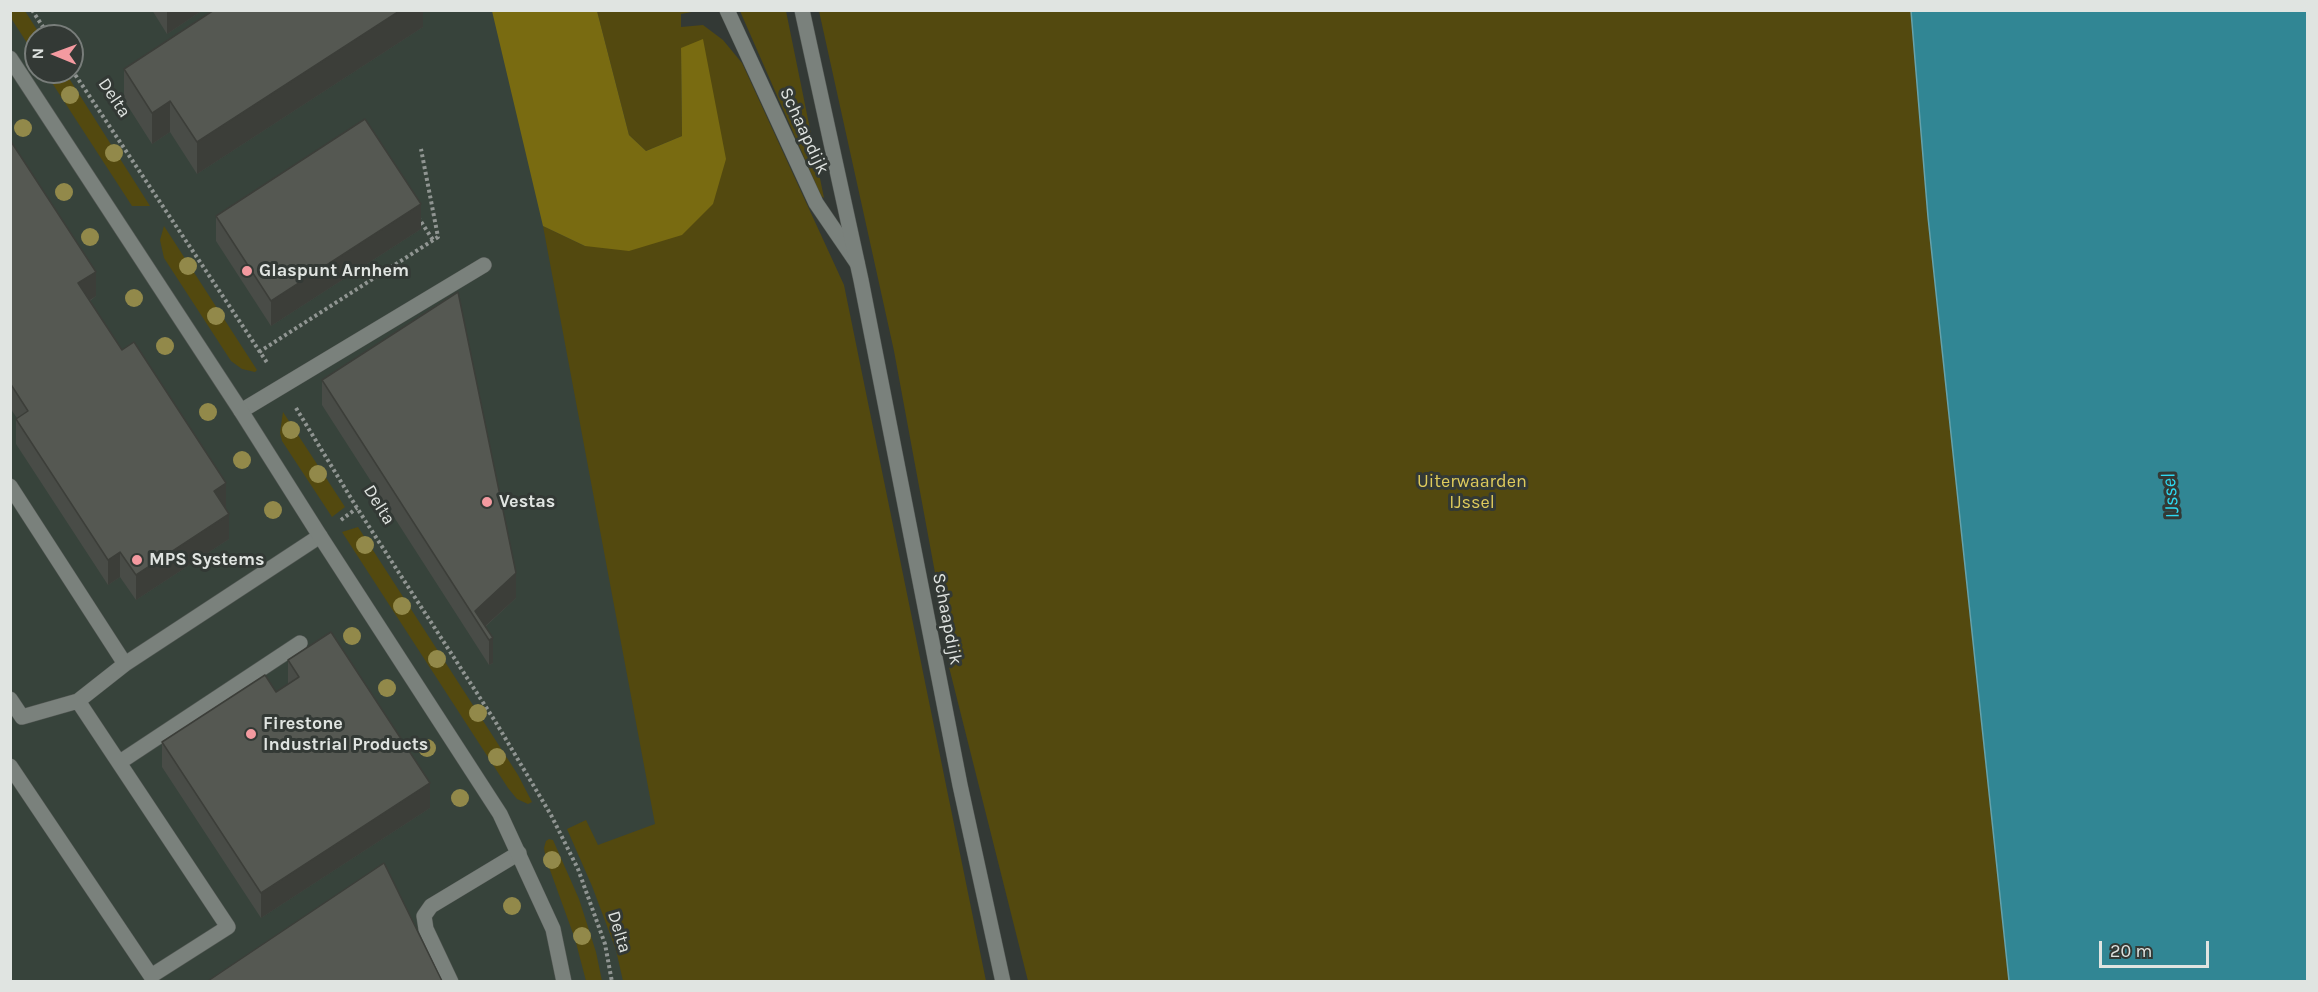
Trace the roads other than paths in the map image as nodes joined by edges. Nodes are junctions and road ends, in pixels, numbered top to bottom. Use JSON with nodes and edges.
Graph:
{"nodes":[{"id":1,"x":727,"y":10,"type":"edge"},
{"id":2,"x":802,"y":10,"type":"edge"},
{"id":3,"x":10,"y":58,"type":"edge"},
{"id":4,"x":857,"y":263,"type":"junction"},
{"id":5,"x":484,"y":265,"type":"dead end"},
{"id":6,"x":242,"y":411,"type":"junction"},
{"id":7,"x":10,"y":486,"type":"edge"},
{"id":8,"x":320,"y":536,"type":"junction"},
{"id":9,"x":300,"y":643,"type":"dead end"},
{"id":10,"x":125,"y":664,"type":"junction"},
{"id":11,"x":10,"y":699,"type":"edge"},
{"id":12,"x":78,"y":701,"type":"junction"},
{"id":13,"x":16,"y":721,"type":"edge"},
{"id":14,"x":120,"y":762,"type":"junction"},
{"id":15,"x":10,"y":766,"type":"edge"},
{"id":16,"x":519,"y":853,"type":"junction"},
{"id":17,"x":451,"y":981,"type":"edge"},
{"id":18,"x":564,"y":981,"type":"edge"},
{"id":19,"x":1004,"y":981,"type":"edge"}],
"edges":[{"from":1,"to":4,"type":"street","name":"Schaapdijk"},
{"from":2,"to":4,"type":"street","name":"Schaapdijk"},
{"from":3,"to":6,"type":"street"},
{"from":4,"to":19,"type":"street","name":"Schaapdijk"},
{"from":5,"to":6,"type":"street"},
{"from":6,"to":8,"type":"street"},
{"from":7,"to":10,"type":"street"},
{"from":8,"to":10,"type":"street"},
{"from":8,"to":16,"type":"street"},
{"from":9,"to":14,"type":"street"},
{"from":10,"to":12,"type":"street"},
{"from":11,"to":13,"type":"street"},
{"from":12,"to":13,"type":"street"},
{"from":12,"to":14,"type":"street"},
{"from":14,"to":15,"type":"street"},
{"from":16,"to":17,"type":"street"},
{"from":16,"to":18,"type":"street"}]}
